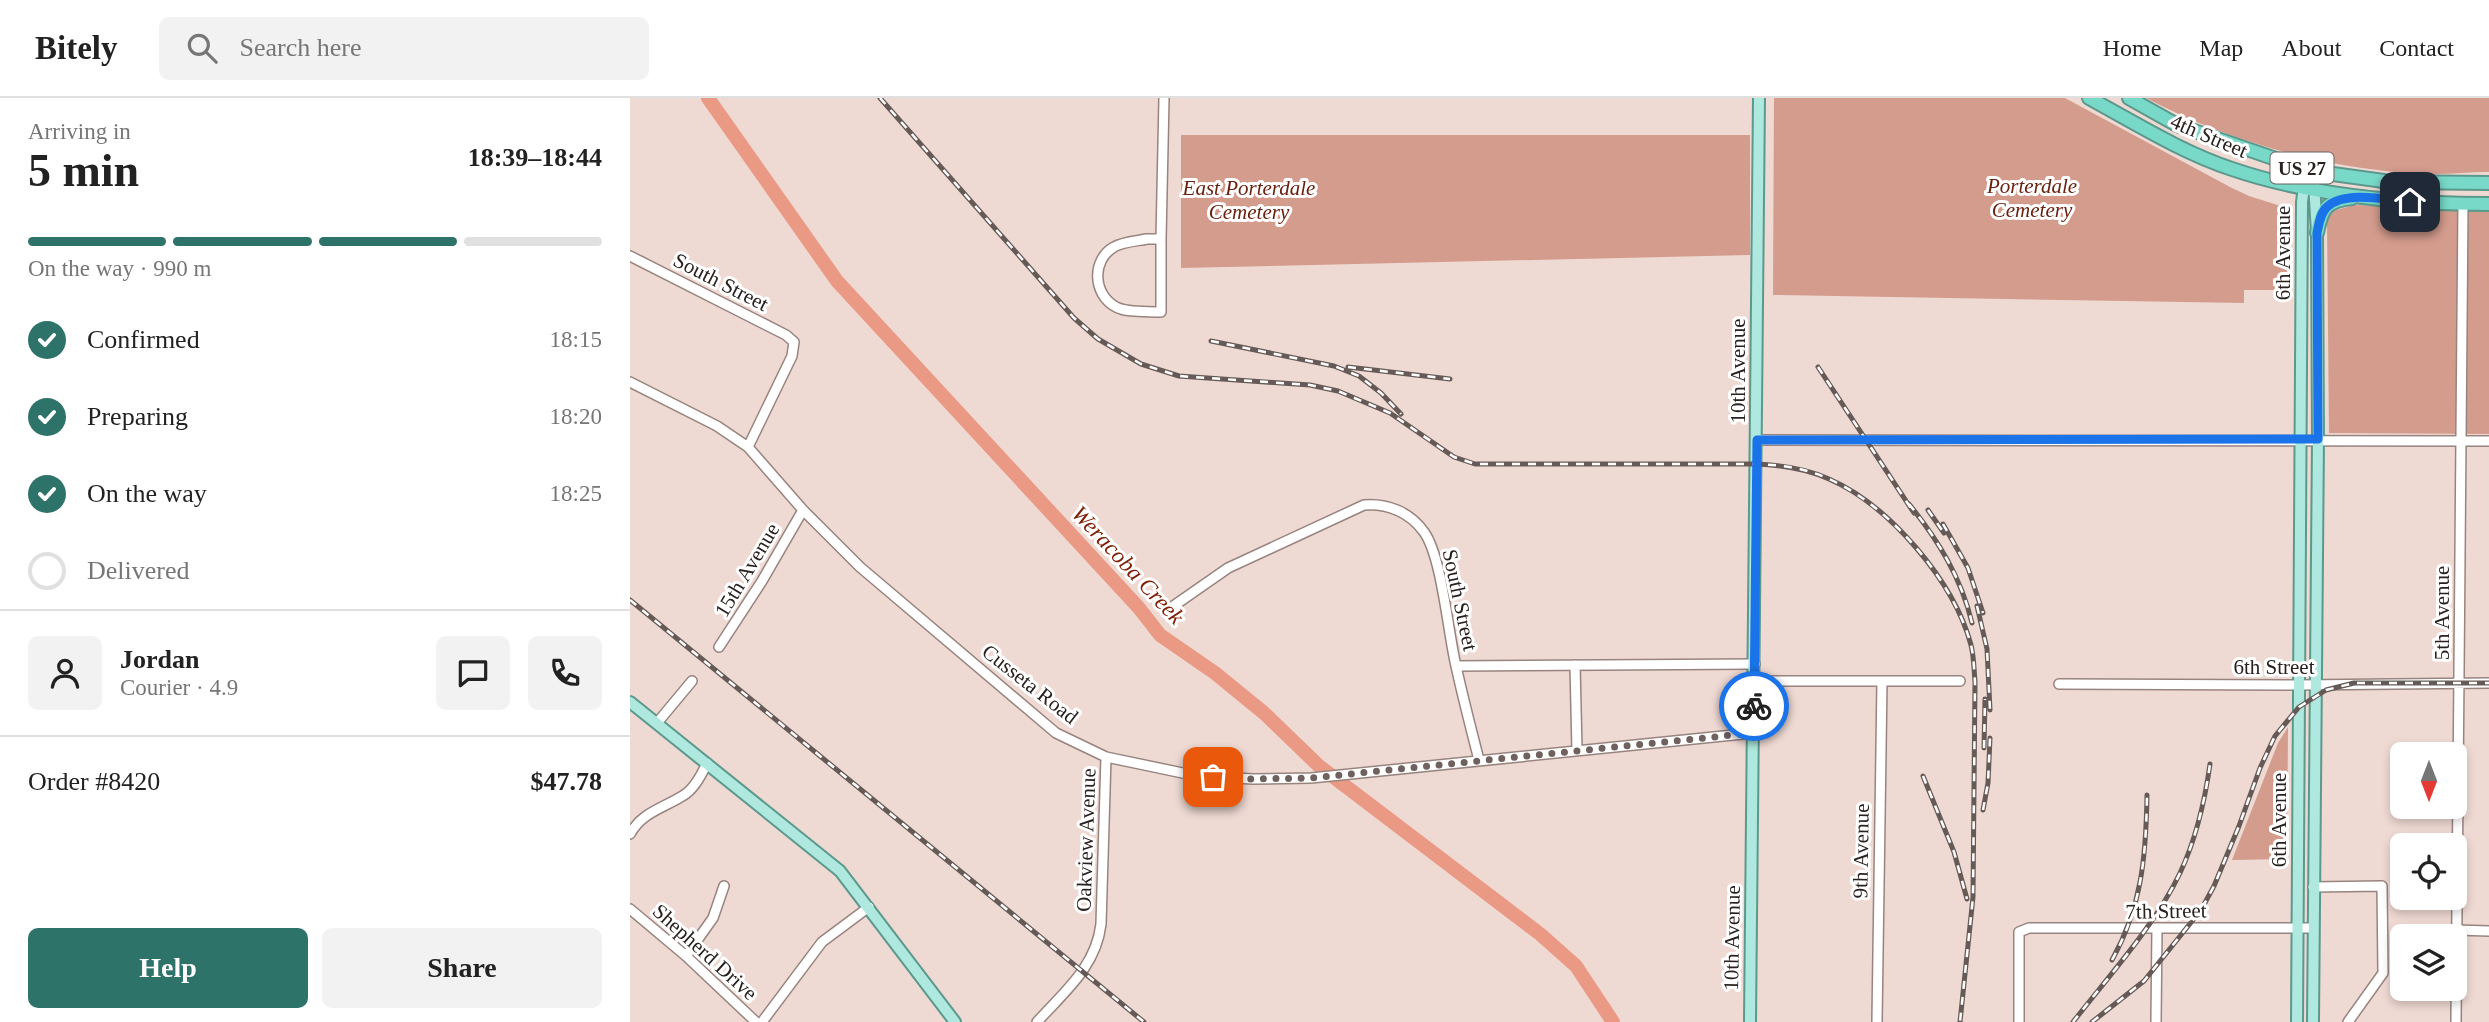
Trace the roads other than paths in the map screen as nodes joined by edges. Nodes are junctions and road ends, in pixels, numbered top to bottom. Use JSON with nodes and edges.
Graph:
{"nodes":[{"id":1,"x":1164,"y":98,"type":"edge"},
{"id":2,"x":1759,"y":98,"type":"edge"},
{"id":3,"x":2088,"y":98,"type":"edge"},
{"id":4,"x":2129,"y":98,"type":"edge"},
{"id":5,"x":2311,"y":171,"type":"junction"},
{"id":6,"x":2489,"y":183,"type":"edge"},
{"id":7,"x":2310,"y":188,"type":"junction"},
{"id":8,"x":2364,"y":197,"type":"junction"},
{"id":9,"x":2463,"y":204,"type":"junction"},
{"id":10,"x":2489,"y":204,"type":"edge"},
{"id":11,"x":2317,"y":233,"type":"junction"},
{"id":12,"x":1161,"y":239,"type":"junction"},
{"id":13,"x":630,"y":256,"type":"edge"},
{"id":14,"x":630,"y":382,"type":"edge"},
{"id":15,"x":2302,"y":439,"type":"junction"},
{"id":16,"x":2318,"y":439,"type":"junction"},
{"id":17,"x":1757,"y":440,"type":"junction"},
{"id":18,"x":2460,"y":440,"type":"junction"},
{"id":19,"x":2489,"y":441,"type":"edge"},
{"id":20,"x":748,"y":447,"type":"junction"},
{"id":21,"x":803,"y":510,"type":"junction"},
{"id":22,"x":1172,"y":607,"type":"dead end"},
{"id":23,"x":719,"y":648,"type":"dead end"},
{"id":24,"x":1755,"y":664,"type":"junction"},
{"id":25,"x":1575,"y":665,"type":"junction"},
{"id":26,"x":1456,"y":666,"type":"junction"},
{"id":27,"x":692,"y":681,"type":"dead end"},
{"id":28,"x":1754,"y":681,"type":"junction"},
{"id":29,"x":1882,"y":681,"type":"junction"},
{"id":30,"x":1960,"y":681,"type":"dead end"},
{"id":31,"x":2459,"y":682,"type":"junction"},
{"id":32,"x":2489,"y":683,"type":"edge"},
{"id":33,"x":2059,"y":684,"type":"dead end"},
{"id":34,"x":2300,"y":685,"type":"junction"},
{"id":35,"x":2315,"y":685,"type":"junction"},
{"id":36,"x":630,"y":702,"type":"edge"},
{"id":37,"x":657,"y":723,"type":"junction"},
{"id":38,"x":1753,"y":733,"type":"junction"},
{"id":39,"x":1577,"y":751,"type":"junction"},
{"id":40,"x":1106,"y":757,"type":"junction"},
{"id":41,"x":1479,"y":760,"type":"junction"},
{"id":42,"x":707,"y":763,"type":"junction"},
{"id":43,"x":630,"y":834,"type":"edge"},
{"id":44,"x":724,"y":886,"type":"dead end"},
{"id":45,"x":2314,"y":887,"type":"junction"},
{"id":46,"x":869,"y":907,"type":"junction"},
{"id":47,"x":630,"y":909,"type":"edge"},
{"id":48,"x":2456,"y":924,"type":"edge"},
{"id":49,"x":2157,"y":928,"type":"junction"},
{"id":50,"x":2297,"y":928,"type":"junction"},
{"id":51,"x":2313,"y":928,"type":"junction"},
{"id":52,"x":2467,"y":930,"type":"edge"},
{"id":53,"x":2489,"y":931,"type":"edge"},
{"id":54,"x":686,"y":956,"type":"junction"},
{"id":55,"x":2456,"y":1001,"type":"edge"},
{"id":56,"x":756,"y":1022,"type":"edge"},
{"id":57,"x":762,"y":1022,"type":"edge"},
{"id":58,"x":955,"y":1022,"type":"edge"},
{"id":59,"x":1037,"y":1022,"type":"edge"},
{"id":60,"x":1750,"y":1022,"type":"edge"},
{"id":61,"x":1877,"y":1022,"type":"edge"},
{"id":62,"x":2019,"y":1022,"type":"edge"},
{"id":63,"x":2156,"y":1022,"type":"edge"},
{"id":64,"x":2297,"y":1022,"type":"edge"},
{"id":65,"x":2313,"y":1022,"type":"edge"},
{"id":66,"x":2348,"y":1022,"type":"edge"},
{"id":67,"x":2456,"y":1022,"type":"edge"}],
"edges":[{"from":1,"to":12,"type":"street"},
{"from":2,"to":17,"type":"main road","name":"10th Avenue"},
{"from":3,"to":7,"type":"highway","name":"4th Street","number":"US 27"},
{"from":4,"to":5,"type":"highway","name":"4th Street","number":"US 27"},
{"from":5,"to":6,"type":"highway","name":"4th Street","number":"US 27"},
{"from":5,"to":7,"type":"main road","name":"6th Avenue"},
{"from":7,"to":8,"type":"highway","name":"4th Street","number":"US 27"},
{"from":7,"to":11,"type":"main road","name":"6th Avenue"},
{"from":7,"to":15,"type":"main road","name":"6th Avenue"},
{"from":8,"to":9,"type":"highway","name":"4th Street","number":"US 27"},
{"from":8,"to":11,"type":"highway"},
{"from":9,"to":10,"type":"highway","name":"4th Street","number":"US 27"},
{"from":9,"to":18,"type":"street","name":"5th Avenue"},
{"from":11,"to":16,"type":"main road","name":"6th Avenue"},
{"from":12,"to":12,"type":"street"},
{"from":13,"to":20,"type":"street","name":"South Street"},
{"from":14,"to":20,"type":"street","name":"Cusseta Road"},
{"from":15,"to":16,"type":"street"},
{"from":15,"to":17,"type":"street"},
{"from":15,"to":34,"type":"main road","name":"6th Avenue"},
{"from":16,"to":18,"type":"street"},
{"from":16,"to":35,"type":"main road","name":"6th Avenue"},
{"from":17,"to":24,"type":"main road","name":"10th Avenue"},
{"from":18,"to":19,"type":"street"},
{"from":18,"to":31,"type":"street","name":"5th Avenue"},
{"from":20,"to":21,"type":"street","name":"Cusseta Road"},
{"from":21,"to":23,"type":"street","name":"15th Avenue"},
{"from":21,"to":40,"type":"street","name":"Cusseta Road"},
{"from":22,"to":26,"type":"street","name":"South Street"},
{"from":24,"to":25,"type":"street","name":"South Street"},
{"from":24,"to":28,"type":"main road","name":"10th Avenue"},
{"from":25,"to":26,"type":"street","name":"South Street"},
{"from":25,"to":39,"type":"street"},
{"from":26,"to":41,"type":"street"},
{"from":27,"to":37,"type":"street"},
{"from":28,"to":29,"type":"street"},
{"from":28,"to":38,"type":"main road","name":"10th Avenue"},
{"from":29,"to":30,"type":"street"},
{"from":29,"to":61,"type":"street","name":"9th Avenue"},
{"from":31,"to":32,"type":"street","name":"6th Street"},
{"from":31,"to":35,"type":"street","name":"6th Street"},
{"from":31,"to":48,"type":"street","name":"5th Avenue"},
{"from":33,"to":34,"type":"street","name":"6th Street"},
{"from":34,"to":35,"type":"street","name":"6th Street"},
{"from":34,"to":50,"type":"main road","name":"6th Avenue"},
{"from":35,"to":45,"type":"main road","name":"6th Avenue"},
{"from":36,"to":37,"type":"main road"},
{"from":37,"to":42,"type":"main road"},
{"from":38,"to":39,"type":"street","name":"Cusseta Road"},
{"from":38,"to":60,"type":"main road","name":"10th Avenue"},
{"from":39,"to":41,"type":"street","name":"Cusseta Road"},
{"from":40,"to":41,"type":"street","name":"Cusseta Road"},
{"from":40,"to":59,"type":"street","name":"Oakview Avenue"},
{"from":42,"to":43,"type":"street"},
{"from":42,"to":46,"type":"main road"},
{"from":44,"to":54,"type":"street"},
{"from":45,"to":51,"type":"main road","name":"6th Avenue"},
{"from":45,"to":66,"type":"street"},
{"from":46,"to":57,"type":"street"},
{"from":46,"to":58,"type":"main road"},
{"from":47,"to":54,"type":"street","name":"Shepherd Drive"},
{"from":49,"to":50,"type":"street","name":"7th Street"},
{"from":49,"to":62,"type":"street","name":"7th Street"},
{"from":49,"to":63,"type":"street"},
{"from":50,"to":51,"type":"street","name":"7th Street"},
{"from":50,"to":64,"type":"main road","name":"6th Avenue"},
{"from":51,"to":65,"type":"main road","name":"6th Avenue"},
{"from":52,"to":53,"type":"street"},
{"from":54,"to":56,"type":"street","name":"Shepherd Drive"},
{"from":55,"to":67,"type":"street","name":"5th Avenue"}]}
